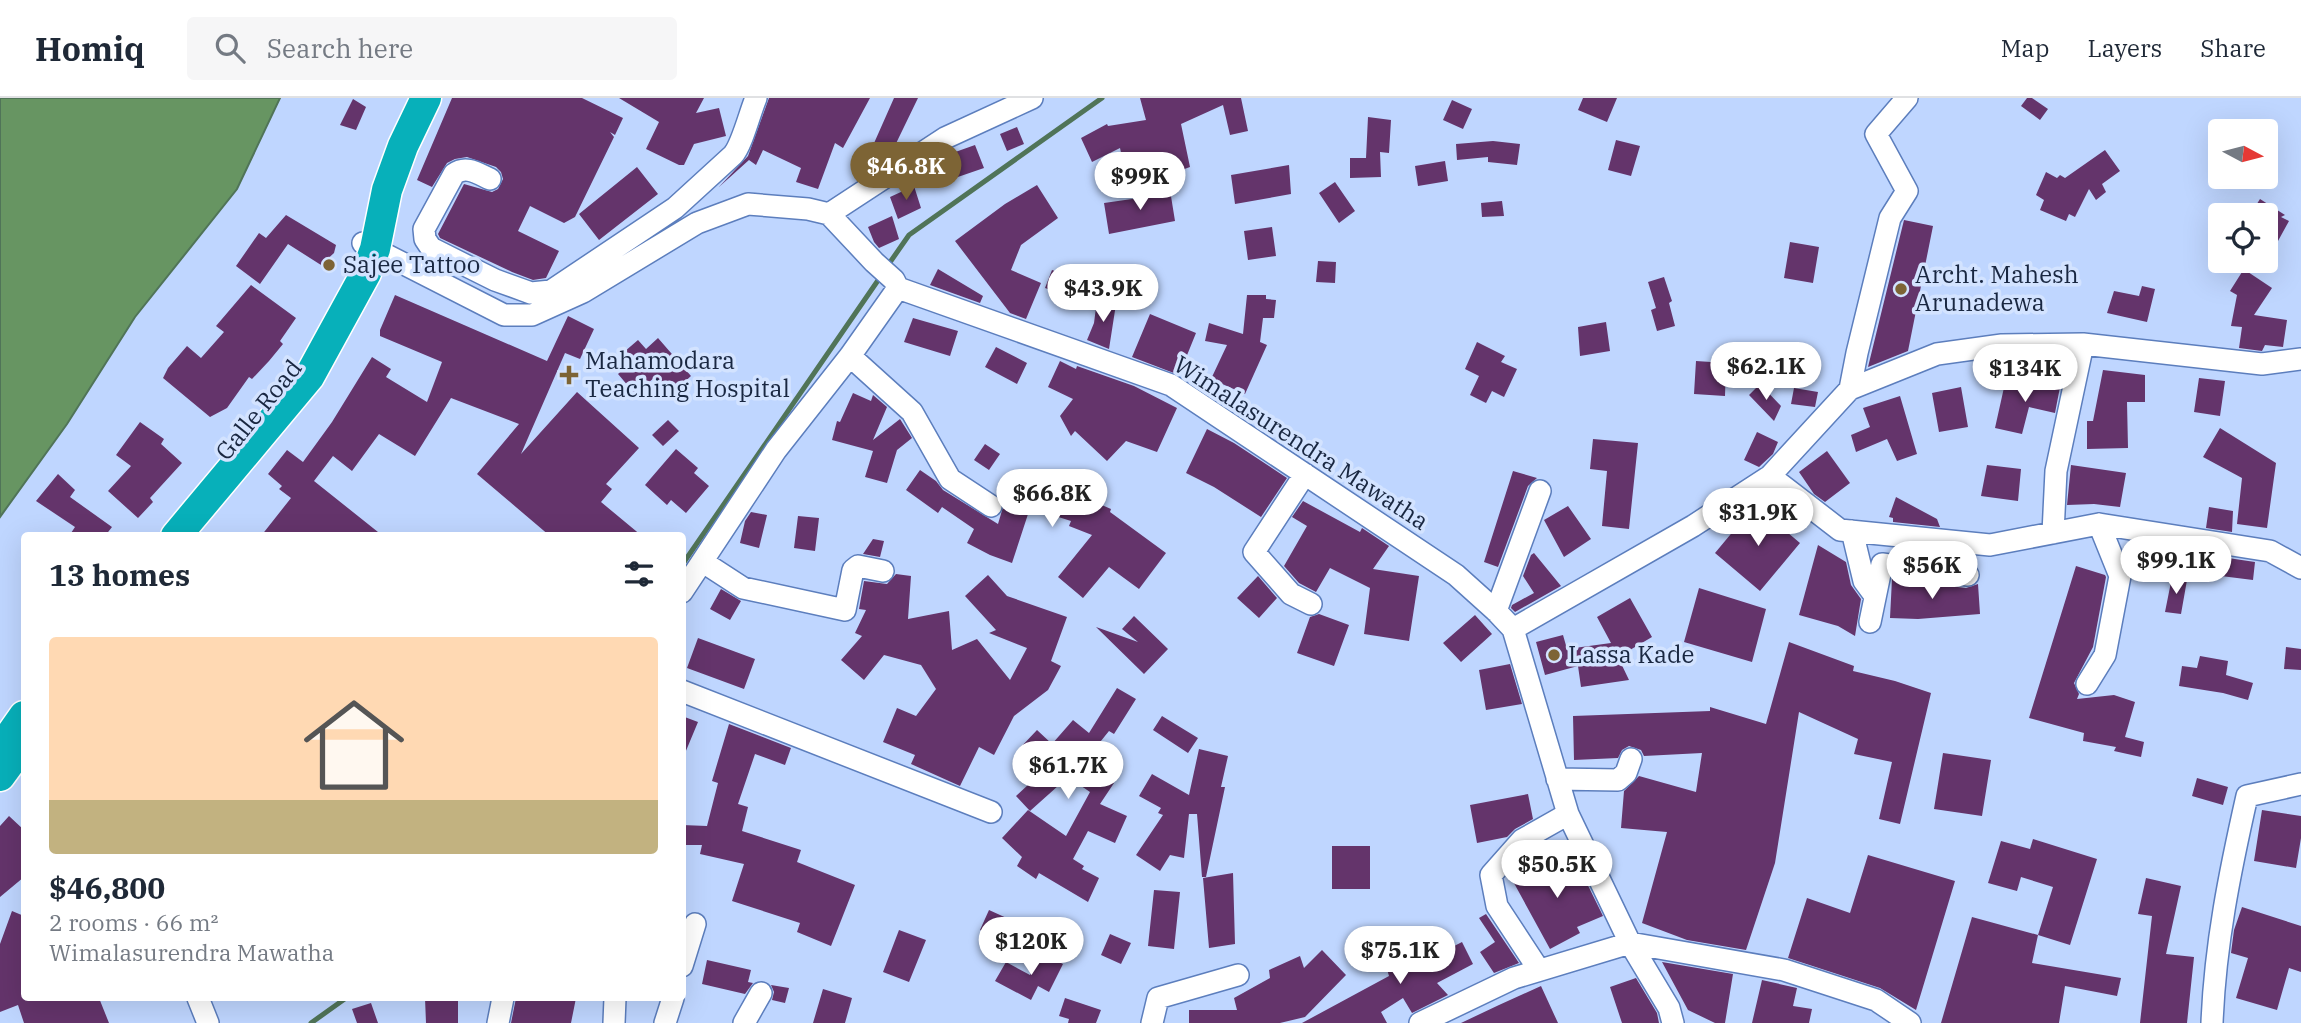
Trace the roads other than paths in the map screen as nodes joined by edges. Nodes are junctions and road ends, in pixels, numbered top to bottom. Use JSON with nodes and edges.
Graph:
{"nodes":[{"id":1,"x":426,"y":98,"type":"edge"},
{"id":2,"x":756,"y":98,"type":"edge"},
{"id":3,"x":1032,"y":98,"type":"edge"},
{"id":4,"x":1907,"y":98,"type":"edge"},
{"id":5,"x":490,"y":179,"type":"dead end"},
{"id":6,"x":829,"y":214,"type":"junction"},
{"id":7,"x":369,"y":246,"type":"junction"},
{"id":8,"x":495,"y":280,"type":"junction"},
{"id":9,"x":896,"y":284,"type":"junction"},
{"id":10,"x":480,"y":302,"type":"junction"},
{"id":11,"x":2083,"y":344,"type":"junction"},
{"id":12,"x":850,"y":356,"type":"junction"},
{"id":13,"x":2301,"y":359,"type":"edge"},
{"id":14,"x":1850,"y":388,"type":"junction"},
{"id":15,"x":1305,"y":474,"type":"junction"},
{"id":16,"x":1770,"y":476,"type":"junction"},
{"id":17,"x":1540,"y":491,"type":"dead end"},
{"id":18,"x":990,"y":506,"type":"dead end"},
{"id":19,"x":2099,"y":524,"type":"junction"},
{"id":20,"x":1852,"y":531,"type":"junction"},
{"id":21,"x":159,"y":532,"type":"edge"},
{"id":22,"x":179,"y":532,"type":"edge"},
{"id":23,"x":2053,"y":533,"type":"junction"},
{"id":24,"x":703,"y":562,"type":"junction"},
{"id":25,"x":2301,"y":568,"type":"edge"},
{"id":26,"x":883,"y":571,"type":"dead end"},
{"id":27,"x":1968,"y":575,"type":"dead end"},
{"id":28,"x":686,"y":586,"type":"edge"},
{"id":29,"x":1875,"y":596,"type":"junction"},
{"id":30,"x":1311,"y":604,"type":"dead end"},
{"id":31,"x":1496,"y":611,"type":"junction"},
{"id":32,"x":1870,"y":622,"type":"dead end"},
{"id":33,"x":1513,"y":628,"type":"junction"},
{"id":34,"x":2087,"y":684,"type":"dead end"},
{"id":35,"x":686,"y":693,"type":"edge"},
{"id":36,"x":21,"y":720,"type":"edge"},
{"id":37,"x":21,"y":747,"type":"edge"},
{"id":38,"x":0,"y":750,"type":"edge"},
{"id":39,"x":1631,"y":759,"type":"dead end"},
{"id":40,"x":0,"y":776,"type":"edge"},
{"id":41,"x":1557,"y":779,"type":"junction"},
{"id":42,"x":2301,"y":784,"type":"edge"},
{"id":43,"x":991,"y":812,"type":"dead end"},
{"id":44,"x":1568,"y":814,"type":"junction"},
{"id":45,"x":695,"y":924,"type":"dead end"},
{"id":46,"x":1630,"y":943,"type":"junction"},
{"id":47,"x":686,"y":953,"type":"edge"},
{"id":48,"x":1539,"y":970,"type":"junction"},
{"id":49,"x":1238,"y":975,"type":"dead end"},
{"id":50,"x":761,"y":993,"type":"dead end"},
{"id":51,"x":199,"y":1001,"type":"edge"},
{"id":52,"x":502,"y":1001,"type":"edge"},
{"id":53,"x":615,"y":1001,"type":"edge"},
{"id":54,"x":672,"y":1001,"type":"edge"},
{"id":55,"x":208,"y":1023,"type":"edge"},
{"id":56,"x":498,"y":1023,"type":"edge"},
{"id":57,"x":614,"y":1023,"type":"edge"},
{"id":58,"x":665,"y":1023,"type":"edge"},
{"id":59,"x":744,"y":1023,"type":"edge"},
{"id":60,"x":1152,"y":1023,"type":"edge"},
{"id":61,"x":1420,"y":1023,"type":"edge"},
{"id":62,"x":1673,"y":1023,"type":"edge"},
{"id":63,"x":1910,"y":1023,"type":"edge"},
{"id":64,"x":2212,"y":1023,"type":"edge"}],
"edges":[{"from":1,"to":7,"type":"highway","name":"Galle Road"},
{"from":2,"to":8,"type":"street"},
{"from":3,"to":6,"type":"street"},
{"from":4,"to":14,"type":"street"},
{"from":5,"to":8,"type":"street"},
{"from":6,"to":9,"type":"street","name":"Wimalasurendra Mawatha"},
{"from":6,"to":10,"type":"street"},
{"from":7,"to":10,"type":"street"},
{"from":7,"to":21,"type":"highway","name":"Galle Road"},
{"from":7,"to":22,"type":"highway","name":"Galle Road"},
{"from":8,"to":10,"type":"street"},
{"from":9,"to":12,"type":"street"},
{"from":9,"to":15,"type":"street","name":"Wimalasurendra Mawatha"},
{"from":11,"to":13,"type":"street"},
{"from":11,"to":14,"type":"street"},
{"from":11,"to":23,"type":"street"},
{"from":12,"to":18,"type":"street"},
{"from":12,"to":24,"type":"street"},
{"from":14,"to":16,"type":"street"},
{"from":15,"to":30,"type":"street"},
{"from":15,"to":31,"type":"street","name":"Wimalasurendra Mawatha"},
{"from":16,"to":20,"type":"street"},
{"from":16,"to":33,"type":"street"},
{"from":17,"to":31,"type":"street"},
{"from":19,"to":23,"type":"street"},
{"from":19,"to":25,"type":"street"},
{"from":19,"to":34,"type":"street"},
{"from":20,"to":23,"type":"street"},
{"from":20,"to":29,"type":"street"},
{"from":24,"to":26,"type":"street"},
{"from":24,"to":28,"type":"street"},
{"from":27,"to":29,"type":"street"},
{"from":29,"to":32,"type":"street"},
{"from":31,"to":33,"type":"street","name":"Wimalasurendra Mawatha"},
{"from":33,"to":41,"type":"street","name":"Wimalasurendra Mawatha"},
{"from":35,"to":43,"type":"street"},
{"from":36,"to":38,"type":"highway"},
{"from":37,"to":40,"type":"highway"},
{"from":39,"to":41,"type":"street"},
{"from":41,"to":44,"type":"street","name":"Wimalasurendra Mawatha"},
{"from":42,"to":64,"type":"street"},
{"from":44,"to":46,"type":"street","name":"Wimalasurendra Mawatha"},
{"from":44,"to":48,"type":"street"},
{"from":45,"to":47,"type":"street"},
{"from":46,"to":48,"type":"street"},
{"from":46,"to":62,"type":"street","name":"Wimalasurendra Mawatha"},
{"from":46,"to":63,"type":"street"},
{"from":48,"to":61,"type":"street"},
{"from":49,"to":60,"type":"street"},
{"from":50,"to":59,"type":"street"},
{"from":51,"to":55,"type":"street"},
{"from":52,"to":56,"type":"street"},
{"from":53,"to":57,"type":"street"},
{"from":54,"to":58,"type":"street"}]}
